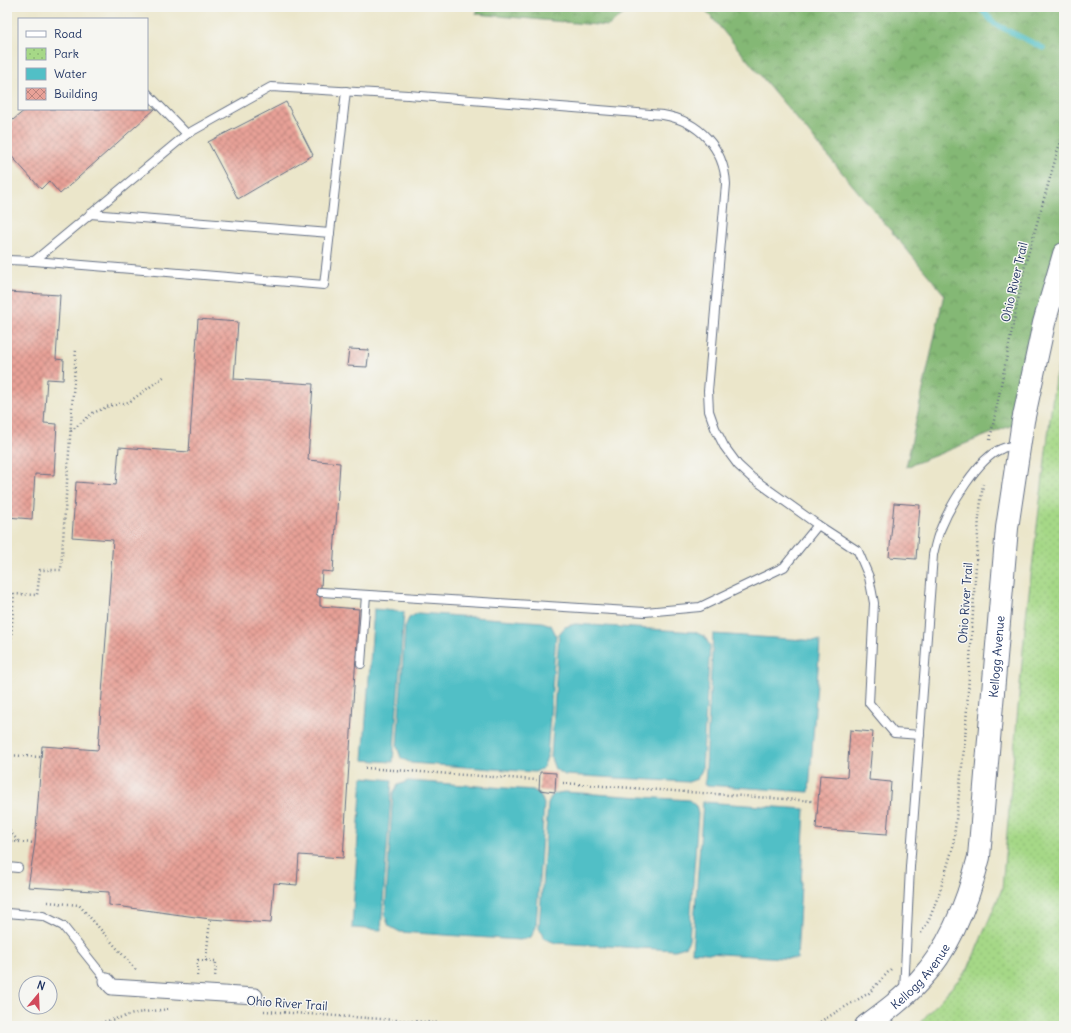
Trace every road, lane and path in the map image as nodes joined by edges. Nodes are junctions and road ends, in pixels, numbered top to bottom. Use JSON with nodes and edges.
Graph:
{"nodes":[{"id":1,"x":346,"y":91,"type":"junction"},
{"id":2,"x":148,"y":94,"type":"edge"},
{"id":3,"x":1064,"y":129,"type":"edge"},
{"id":4,"x":187,"y":134,"type":"junction"},
{"id":5,"x":90,"y":214,"type":"junction"},
{"id":6,"x":330,"y":233,"type":"junction"},
{"id":7,"x":1064,"y":254,"type":"edge"},
{"id":8,"x":7,"y":260,"type":"edge"},
{"id":9,"x":34,"y":261,"type":"junction"},
{"id":10,"x":76,"y":350,"type":"dead end"},
{"id":11,"x":165,"y":376,"type":"dead end"},
{"id":12,"x":71,"y":431,"type":"junction"},
{"id":13,"x":1020,"y":445,"type":"junction"},
{"id":14,"x":987,"y":459,"type":"junction"},
{"id":15,"x":818,"y":525,"type":"junction"},
{"id":16,"x":321,"y":592,"type":"dead end"},
{"id":17,"x":366,"y":595,"type":"junction"},
{"id":18,"x":361,"y":664,"type":"dead end"},
{"id":19,"x":7,"y":702,"type":"edge"},
{"id":20,"x":920,"y":735,"type":"junction"},
{"id":21,"x":7,"y":756,"type":"edge"},
{"id":22,"x":41,"y":758,"type":"dead end"},
{"id":23,"x":365,"y":768,"type":"dead end"},
{"id":24,"x":537,"y":780,"type":"dead end"},
{"id":25,"x":563,"y":783,"type":"dead end"},
{"id":26,"x":812,"y":801,"type":"dead end"},
{"id":27,"x":7,"y":828,"type":"edge"},
{"id":28,"x":7,"y":841,"type":"edge"},
{"id":29,"x":19,"y":842,"type":"junction"},
{"id":30,"x":35,"y":843,"type":"dead end"},
{"id":31,"x":7,"y":867,"type":"edge"},
{"id":32,"x":18,"y":868,"type":"dead end"},
{"id":33,"x":43,"y":902,"type":"dead end"},
{"id":34,"x":7,"y":913,"type":"edge"},
{"id":35,"x":210,"y":919,"type":"dead end"},
{"id":36,"x":906,"y":954,"type":"junction"},
{"id":37,"x":206,"y":961,"type":"junction"},
{"id":38,"x":107,"y":981,"type":"joint"},
{"id":39,"x":153,"y":990,"type":"junction"},
{"id":40,"x":196,"y":992,"type":"junction"},
{"id":41,"x":214,"y":994,"type":"junction"},
{"id":42,"x":904,"y":996,"type":"junction"},
{"id":43,"x":256,"y":1003,"type":"joint"},
{"id":44,"x":174,"y":1008,"type":"dead end"},
{"id":45,"x":90,"y":1026,"type":"edge"},
{"id":46,"x":484,"y":1026,"type":"edge"},
{"id":47,"x":809,"y":1026,"type":"edge"},
{"id":48,"x":866,"y":1026,"type":"edge"}],
"edges":[{"from":1,"to":4,"type":"lane"},
{"from":1,"to":6,"type":"lane"},
{"from":1,"to":15,"type":"lane"},
{"from":2,"to":4,"type":"lane"},
{"from":3,"to":14,"type":"path","name":"Ohio River Trail"},
{"from":4,"to":5,"type":"lane"},
{"from":5,"to":6,"type":"lane"},
{"from":5,"to":9,"type":"lane"},
{"from":6,"to":9,"type":"lane"},
{"from":7,"to":13,"type":"main road","name":"Kellogg Avenue"},
{"from":8,"to":9,"type":"lane"},
{"from":10,"to":12,"type":"path"},
{"from":11,"to":12,"type":"path"},
{"from":12,"to":19,"type":"path"},
{"from":13,"to":14,"type":"lane"},
{"from":13,"to":42,"type":"main road","name":"Kellogg Avenue"},
{"from":14,"to":20,"type":"lane"},
{"from":14,"to":36,"type":"path","name":"Ohio River Trail"},
{"from":15,"to":17,"type":"lane"},
{"from":15,"to":20,"type":"lane"},
{"from":16,"to":17,"type":"lane"},
{"from":17,"to":18,"type":"lane"},
{"from":20,"to":36,"type":"lane"},
{"from":21,"to":22,"type":"path"},
{"from":23,"to":24,"type":"path"},
{"from":25,"to":26,"type":"path"},
{"from":27,"to":29,"type":"path"},
{"from":28,"to":29,"type":"path"},
{"from":29,"to":30,"type":"path"},
{"from":31,"to":32,"type":"lane"},
{"from":33,"to":39,"type":"path"},
{"from":34,"to":38,"type":"lane"},
{"from":35,"to":37,"type":"path"},
{"from":36,"to":42,"type":"lane"},
{"from":36,"to":47,"type":"path","name":"Ohio River Trail"},
{"from":37,"to":40,"type":"path"},
{"from":37,"to":41,"type":"path"},
{"from":38,"to":39,"type":"street"},
{"from":39,"to":40,"type":"street"},
{"from":40,"to":41,"type":"street"},
{"from":41,"to":43,"type":"street"},
{"from":42,"to":48,"type":"main road","name":"Kellogg Avenue"},
{"from":43,"to":46,"type":"path","name":"Ohio River Trail"},
{"from":44,"to":45,"type":"path"}]}
